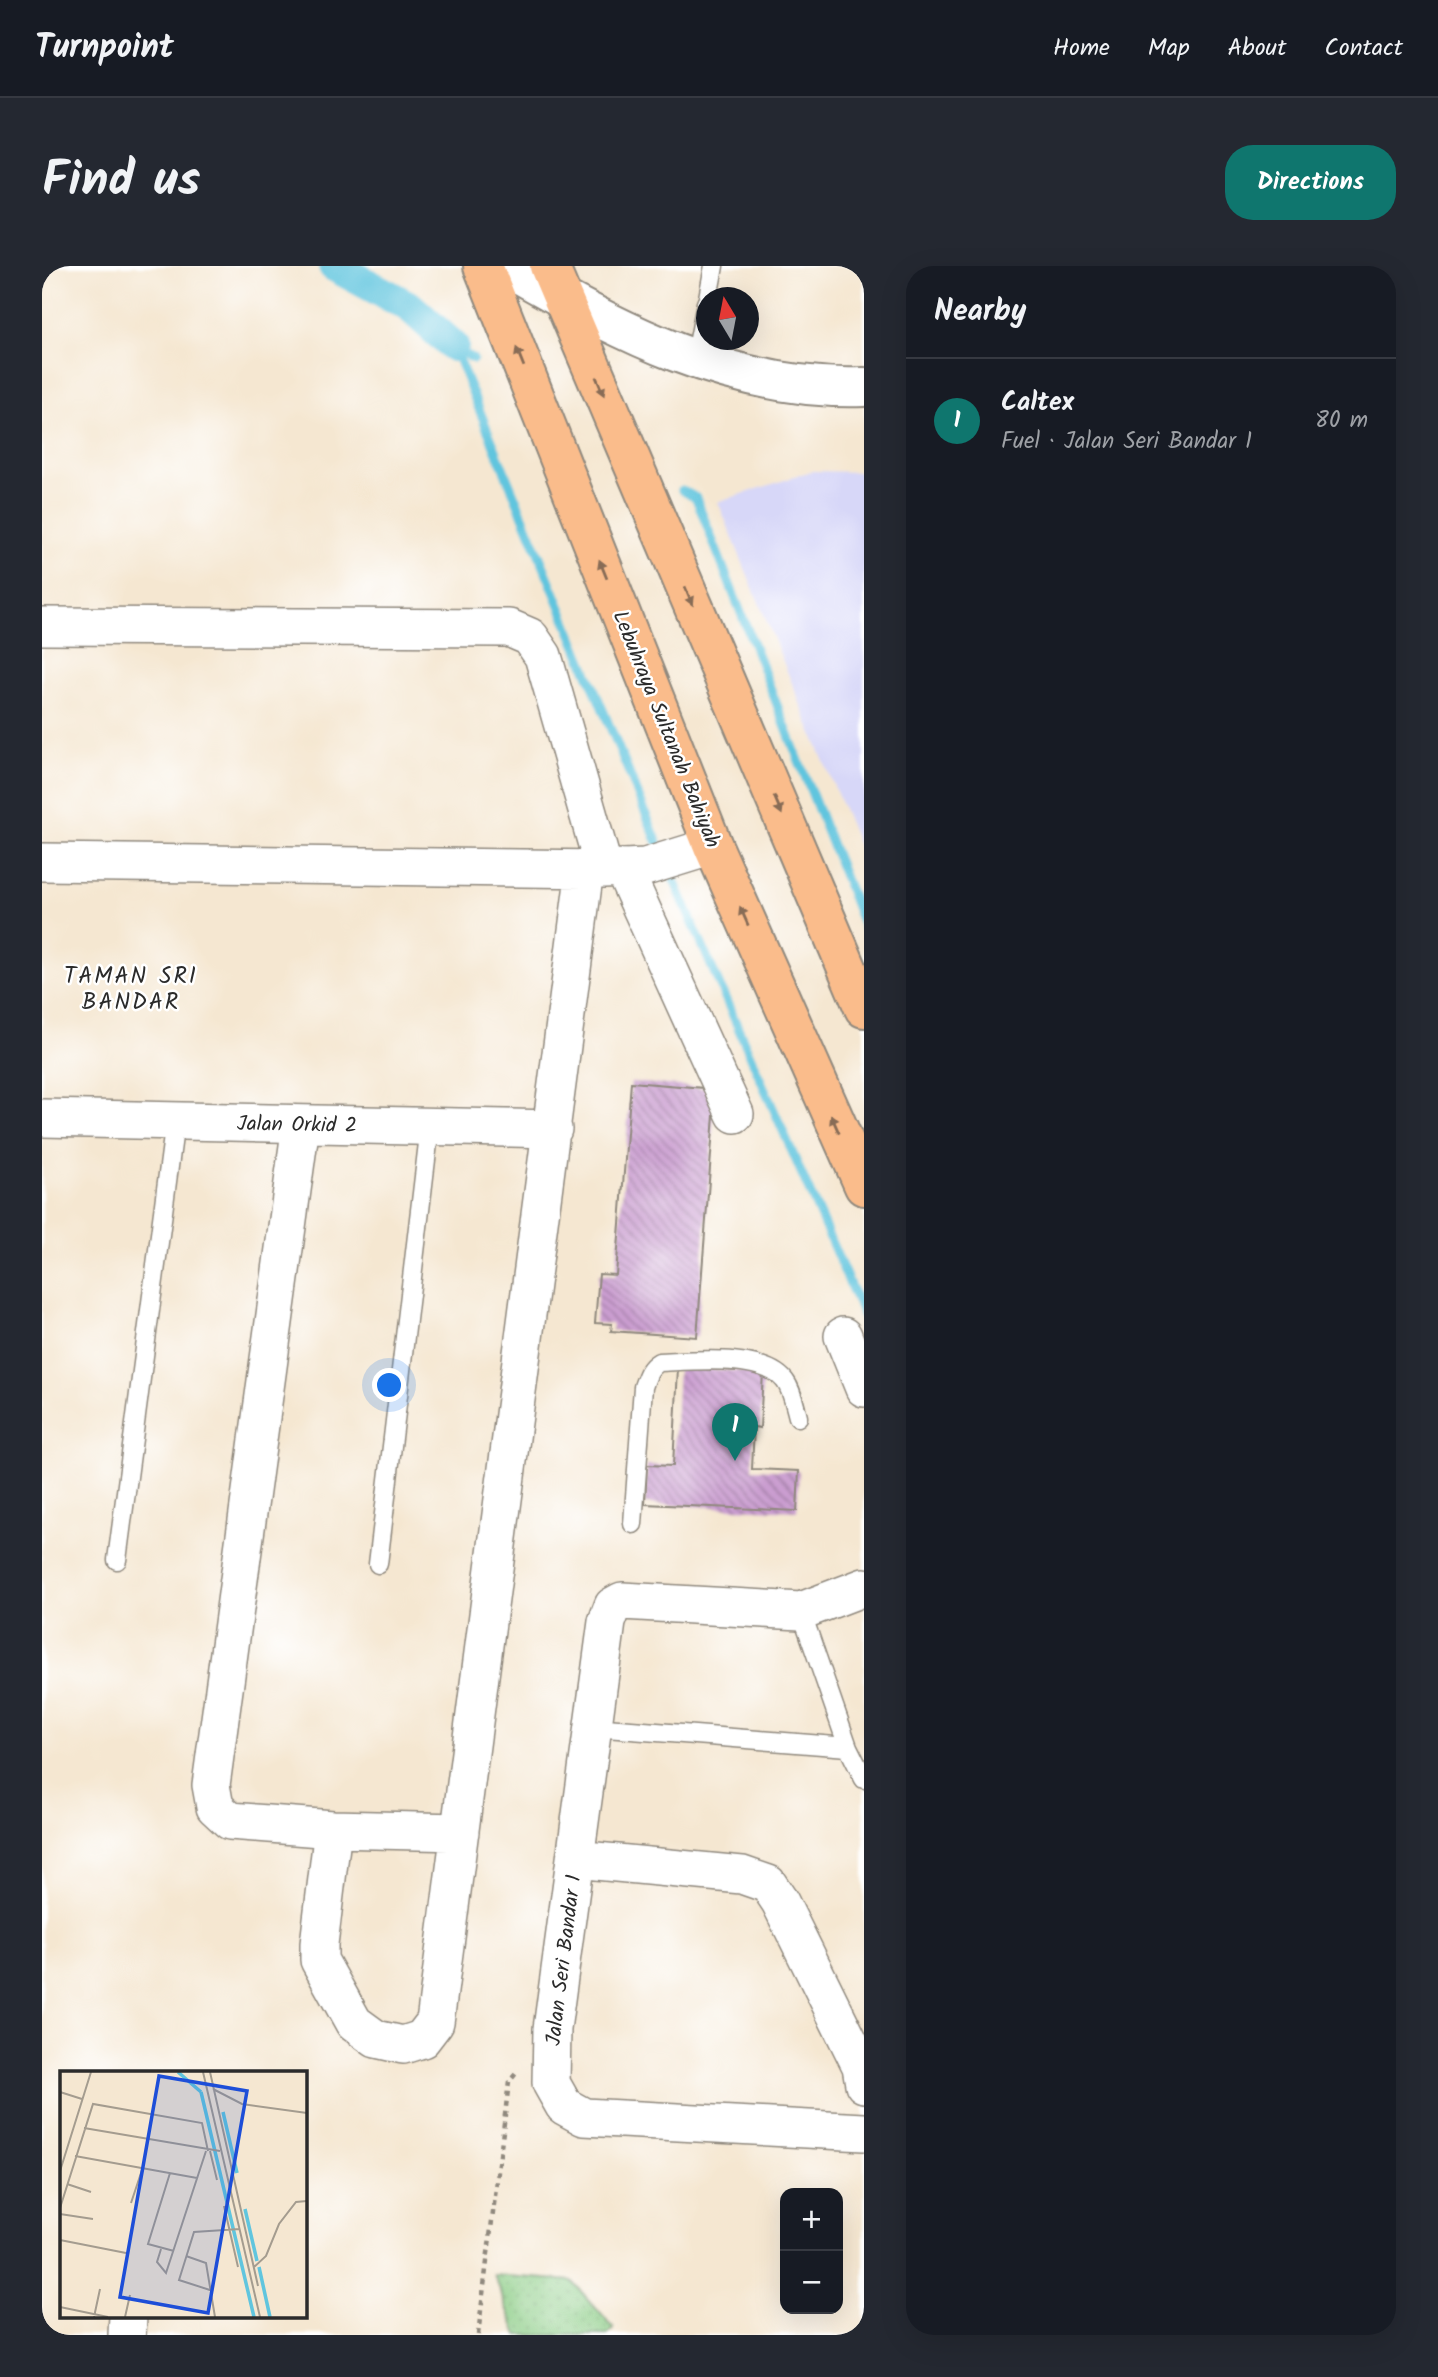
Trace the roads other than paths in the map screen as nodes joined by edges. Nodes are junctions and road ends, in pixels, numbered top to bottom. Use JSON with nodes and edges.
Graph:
{"nodes":[{"id":1,"x":483,"y":266,"type":"edge"},
{"id":2,"x":506,"y":266,"type":"edge"},
{"id":3,"x":550,"y":266,"type":"edge"},
{"id":4,"x":714,"y":266,"type":"edge"},
{"id":5,"x":710,"y":287,"type":"edge"},
{"id":6,"x":565,"y":301,"type":"junction"},
{"id":7,"x":697,"y":350,"type":"edge"},
{"id":8,"x":695,"y":360,"type":"junction"},
{"id":9,"x":853,"y":388,"type":"edge"},
{"id":10,"x":42,"y":626,"type":"edge"},
{"id":11,"x":700,"y":851,"type":"junction"},
{"id":12,"x":42,"y":862,"type":"edge"},
{"id":13,"x":614,"y":869,"type":"junction"},
{"id":14,"x":864,"y":1008,"type":"edge"},
{"id":15,"x":734,"y":1114,"type":"dead end"},
{"id":16,"x":175,"y":1121,"type":"junction"},
{"id":17,"x":43,"y":1123,"type":"edge"},
{"id":18,"x":301,"y":1124,"type":"junction"},
{"id":19,"x":430,"y":1126,"type":"junction"},
{"id":20,"x":553,"y":1129,"type":"junction"},
{"id":21,"x":864,"y":1186,"type":"edge"},
{"id":22,"x":843,"y":1336,"type":"dead end"},
{"id":23,"x":864,"y":1388,"type":"edge"},
{"id":24,"x":798,"y":1417,"type":"dead end"},
{"id":25,"x":633,"y":1524,"type":"dead end"},
{"id":26,"x":117,"y":1560,"type":"dead end"},
{"id":27,"x":378,"y":1564,"type":"dead end"},
{"id":28,"x":864,"y":1587,"type":"edge"},
{"id":29,"x":801,"y":1611,"type":"junction"},
{"id":30,"x":593,"y":1727,"type":"junction"},
{"id":31,"x":848,"y":1747,"type":"junction"},
{"id":32,"x":864,"y":1779,"type":"edge"},
{"id":33,"x":334,"y":1829,"type":"junction"},
{"id":34,"x":460,"y":1832,"type":"junction"},
{"id":35,"x":575,"y":1859,"type":"junction"},
{"id":36,"x":863,"y":2072,"type":"edge"},
{"id":37,"x":864,"y":2132,"type":"edge"}],
"edges":[{"from":11,"to":1,"type":"main road","name":"Lebuhraya Sultanah Bahiyah","one_way":true},
{"from":2,"to":6,"type":"street"},
{"from":3,"to":6,"type":"main road"},
{"from":4,"to":5,"type":"lane"},
{"from":6,"to":8,"type":"street"},
{"from":6,"to":14,"type":"main road","one_way":true},
{"from":7,"to":8,"type":"lane"},
{"from":8,"to":9,"type":"street"},
{"from":10,"to":13,"type":"street"},
{"from":11,"to":13,"type":"street"},
{"from":21,"to":11,"type":"main road","name":"Lebuhraya Sultanah Bahiyah","one_way":true},
{"from":12,"to":13,"type":"street"},
{"from":13,"to":15,"type":"street"},
{"from":13,"to":20,"type":"street"},
{"from":16,"to":17,"type":"street","name":"Jalan Orkid 2"},
{"from":16,"to":18,"type":"street","name":"Jalan Orkid 2"},
{"from":16,"to":26,"type":"lane"},
{"from":18,"to":19,"type":"street","name":"Jalan Orkid 2"},
{"from":18,"to":33,"type":"street"},
{"from":19,"to":20,"type":"street","name":"Jalan Orkid 2"},
{"from":19,"to":27,"type":"lane"},
{"from":20,"to":34,"type":"street"},
{"from":22,"to":23,"type":"street"},
{"from":24,"to":25,"type":"lane"},
{"from":28,"to":29,"type":"street"},
{"from":29,"to":30,"type":"street","name":"Jalan Seri Bandar 1"},
{"from":29,"to":31,"type":"lane"},
{"from":30,"to":31,"type":"lane"},
{"from":30,"to":35,"type":"street","name":"Jalan Seri Bandar 1"},
{"from":31,"to":32,"type":"lane"},
{"from":33,"to":34,"type":"street"},
{"from":33,"to":34,"type":"street"},
{"from":35,"to":36,"type":"street"},
{"from":35,"to":37,"type":"street","name":"Jalan Seri Bandar 1"}]}
